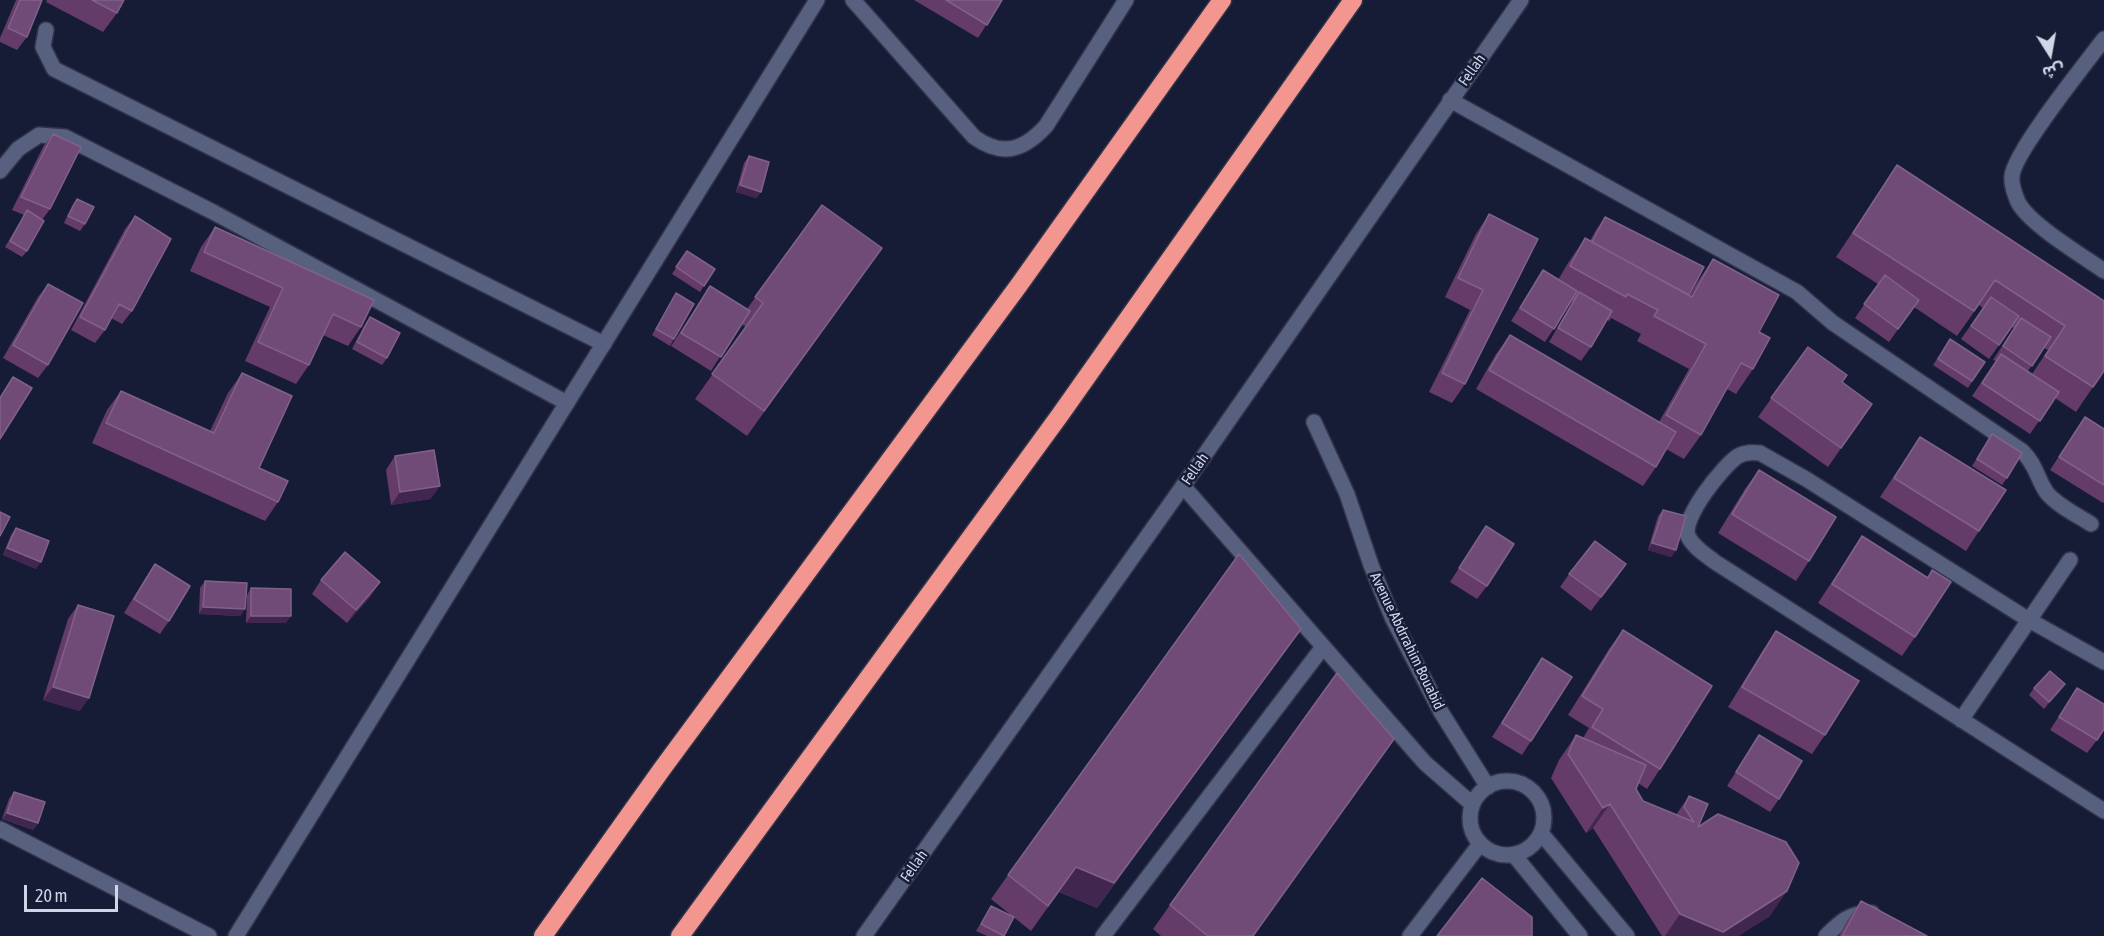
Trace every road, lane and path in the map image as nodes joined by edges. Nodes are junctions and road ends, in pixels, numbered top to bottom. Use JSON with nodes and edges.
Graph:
{"nodes":[{"id":1,"x":817,"y":0,"type":"edge"},
{"id":2,"x":853,"y":0,"type":"edge"},
{"id":3,"x":1126,"y":0,"type":"edge"},
{"id":4,"x":1222,"y":0,"type":"edge"},
{"id":5,"x":1353,"y":0,"type":"edge"},
{"id":6,"x":1521,"y":0,"type":"edge"},
{"id":7,"x":46,"y":30,"type":"dead end"},
{"id":8,"x":2104,"y":39,"type":"edge"},
{"id":9,"x":1450,"y":100,"type":"junction"},
{"id":10,"x":0,"y":171,"type":"edge"},
{"id":11,"x":2104,"y":271,"type":"edge"},
{"id":12,"x":604,"y":344,"type":"junction"},
{"id":13,"x":567,"y":403,"type":"junction"},
{"id":14,"x":1314,"y":422,"type":"dead end"},
{"id":15,"x":1184,"y":486,"type":"junction"},
{"id":16,"x":2091,"y":524,"type":"dead end"},
{"id":17,"x":2070,"y":560,"type":"dead end"},
{"id":18,"x":2029,"y":620,"type":"junction"},
{"id":19,"x":1323,"y":646,"type":"junction"},
{"id":20,"x":2104,"y":662,"type":"edge"},
{"id":21,"x":1961,"y":720,"type":"junction"},
{"id":22,"x":1488,"y":787,"type":"junction"},
{"id":23,"x":1472,"y":804,"type":"junction"},
{"id":24,"x":2104,"y":811,"type":"edge"},
{"id":25,"x":0,"y":829,"type":"edge"},
{"id":26,"x":1541,"y":833,"type":"junction"},
{"id":27,"x":1480,"y":844,"type":"junction"},
{"id":28,"x":1514,"y":855,"type":"junction"},
{"id":29,"x":1883,"y":917,"type":"edge"},
{"id":30,"x":209,"y":936,"type":"edge"},
{"id":31,"x":236,"y":936,"type":"edge"},
{"id":32,"x":543,"y":936,"type":"edge"},
{"id":33,"x":680,"y":936,"type":"edge"},
{"id":34,"x":864,"y":936,"type":"edge"},
{"id":35,"x":1103,"y":936,"type":"edge"},
{"id":36,"x":1410,"y":936,"type":"edge"},
{"id":37,"x":1580,"y":936,"type":"edge"},
{"id":38,"x":1627,"y":936,"type":"edge"},
{"id":39,"x":1826,"y":936,"type":"edge"}],
"edges":[{"from":1,"to":12,"type":"street"},
{"from":2,"to":3,"type":"street"},
{"from":4,"to":32,"type":"highway"},
{"from":5,"to":33,"type":"highway"},
{"from":6,"to":9,"type":"street","name":"Fellah"},
{"from":7,"to":12,"type":"street"},
{"from":8,"to":11,"type":"street"},
{"from":9,"to":15,"type":"street","name":"Fellah"},
{"from":9,"to":16,"type":"street"},
{"from":10,"to":13,"type":"street"},
{"from":12,"to":13,"type":"street"},
{"from":13,"to":31,"type":"street"},
{"from":14,"to":22,"type":"street","name":"Avenue Abdrrahim Bouabid"},
{"from":15,"to":19,"type":"street"},
{"from":15,"to":34,"type":"street","name":"Fellah"},
{"from":17,"to":18,"type":"street"},
{"from":18,"to":20,"type":"street"},
{"from":18,"to":21,"type":"street"},
{"from":18,"to":21,"type":"street"},
{"from":19,"to":23,"type":"street"},
{"from":19,"to":35,"type":"street"},
{"from":21,"to":24,"type":"street"},
{"from":22,"to":23,"type":"street"},
{"from":22,"to":26,"type":"street"},
{"from":23,"to":27,"type":"street"},
{"from":25,"to":30,"type":"street"},
{"from":26,"to":28,"type":"street"},
{"from":26,"to":38,"type":"street"},
{"from":27,"to":28,"type":"street"},
{"from":27,"to":36,"type":"street"},
{"from":28,"to":37,"type":"street"},
{"from":29,"to":39,"type":"street"}]}
